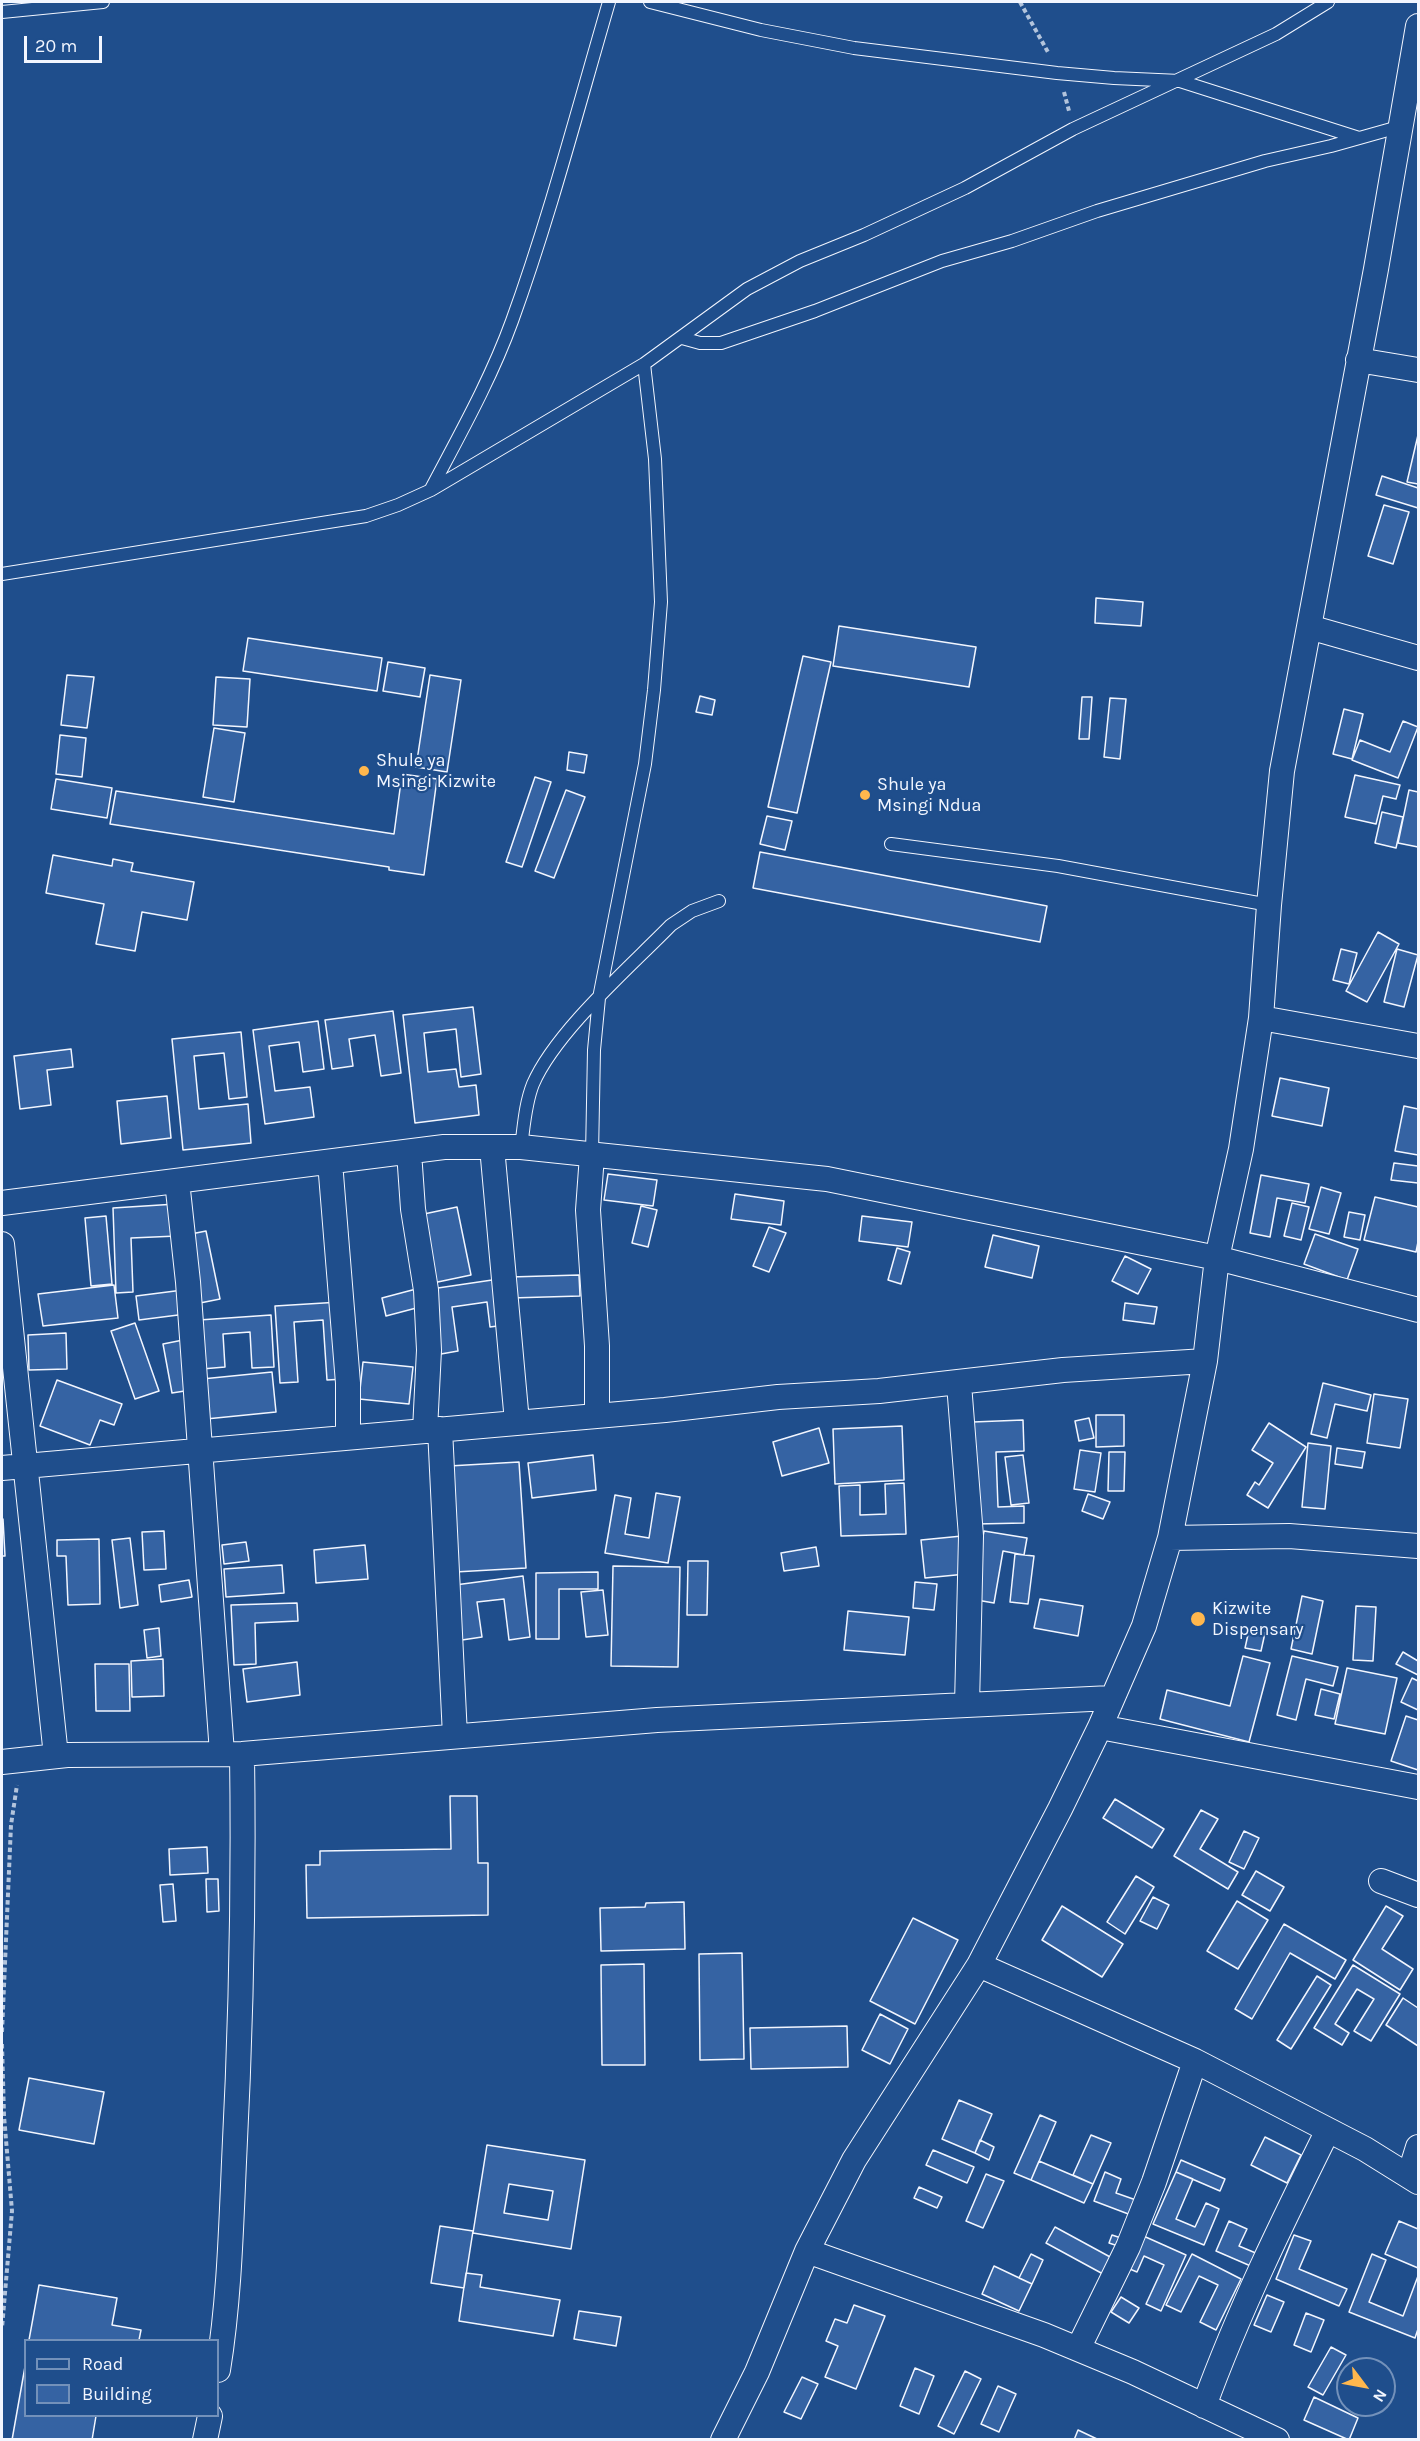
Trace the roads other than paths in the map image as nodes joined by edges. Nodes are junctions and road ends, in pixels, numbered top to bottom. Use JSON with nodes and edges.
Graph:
{"nodes":[{"id":1,"x":103,"y":2,"type":"edge"},
{"id":2,"x":609,"y":2,"type":"edge"},
{"id":3,"x":650,"y":2,"type":"edge"},
{"id":4,"x":1328,"y":2,"type":"edge"},
{"id":5,"x":2,"y":12,"type":"edge"},
{"id":6,"x":1419,"y":26,"type":"edge"},
{"id":7,"x":1180,"y":81,"type":"junction"},
{"id":8,"x":1413,"y":98,"type":"edge"},
{"id":9,"x":1402,"y":126,"type":"junction"},
{"id":10,"x":1359,"y":138,"type":"junction"},
{"id":11,"x":682,"y":338,"type":"junction"},
{"id":12,"x":1358,"y":360,"type":"junction"},
{"id":13,"x":644,"y":364,"type":"junction"},
{"id":14,"x":1419,"y":370,"type":"edge"},
{"id":15,"x":431,"y":490,"type":"junction"},
{"id":16,"x":2,"y":574,"type":"edge"},
{"id":17,"x":1309,"y":627,"type":"junction"},
{"id":18,"x":1419,"y":658,"type":"edge"},
{"id":19,"x":891,"y":844,"type":"dead end"},
{"id":20,"x":719,"y":901,"type":"dead end"},
{"id":21,"x":1269,"y":905,"type":"junction"},
{"id":22,"x":599,"y":998,"type":"junction"},
{"id":23,"x":1261,"y":1018,"type":"junction"},
{"id":24,"x":1419,"y":1046,"type":"edge"},
{"id":25,"x":492,"y":1147,"type":"junction"},
{"id":26,"x":521,"y":1147,"type":"junction"},
{"id":27,"x":409,"y":1152,"type":"junction"},
{"id":28,"x":592,"y":1155,"type":"junction"},
{"id":29,"x":330,"y":1162,"type":"junction"},
{"id":30,"x":177,"y":1181,"type":"junction"},
{"id":31,"x":2,"y":1203,"type":"edge"},
{"id":32,"x":2,"y":1244,"type":"edge"},
{"id":33,"x":1217,"y":1258,"type":"junction"},
{"id":34,"x":1419,"y":1310,"type":"edge"},
{"id":35,"x":1205,"y":1361,"type":"junction"},
{"id":36,"x":959,"y":1384,"type":"junction"},
{"id":37,"x":597,"y":1415,"type":"junction"},
{"id":38,"x":517,"y":1422,"type":"junction"},
{"id":39,"x":433,"y":1430,"type":"junction"},
{"id":40,"x":348,"y":1437,"type":"junction"},
{"id":41,"x":200,"y":1451,"type":"junction"},
{"id":42,"x":13,"y":1467,"type":"edge"},
{"id":43,"x":1170,"y":1538,"type":"junction"},
{"id":44,"x":1419,"y":1546,"type":"edge"},
{"id":45,"x":1111,"y":1698,"type":"junction"},
{"id":46,"x":967,"y":1705,"type":"junction"},
{"id":47,"x":1100,"y":1727,"type":"junction"},
{"id":48,"x":455,"y":1736,"type":"junction"},
{"id":49,"x":232,"y":1753,"type":"junction"},
{"id":50,"x":56,"y":1756,"type":"junction"},
{"id":51,"x":11,"y":1761,"type":"edge"},
{"id":52,"x":1419,"y":1787,"type":"edge"},
{"id":53,"x":1381,"y":1881,"type":"dead end"},
{"id":54,"x":1419,"y":1895,"type":"edge"},
{"id":55,"x":979,"y":1965,"type":"junction"},
{"id":56,"x":1195,"y":2061,"type":"junction"},
{"id":57,"x":1328,"y":2130,"type":"junction"},
{"id":58,"x":1419,"y":2147,"type":"edge"},
{"id":59,"x":1414,"y":2179,"type":"edge"},
{"id":60,"x":807,"y":2251,"type":"junction"},
{"id":61,"x":1078,"y":2349,"type":"junction"},
{"id":62,"x":219,"y":2363,"type":"edge"},
{"id":63,"x":1204,"y":2406,"type":"junction"},
{"id":64,"x":210,"y":2417,"type":"edge"},
{"id":65,"x":205,"y":2439,"type":"edge"},
{"id":66,"x":723,"y":2439,"type":"edge"},
{"id":67,"x":1277,"y":2439,"type":"edge"}],
"edges":[{"from":1,"to":5,"type":"lane"},
{"from":2,"to":15,"type":"lane"},
{"from":3,"to":7,"type":"lane"},
{"from":4,"to":7,"type":"lane"},
{"from":6,"to":8,"type":"street"},
{"from":7,"to":10,"type":"lane"},
{"from":7,"to":11,"type":"lane"},
{"from":8,"to":9,"type":"street"},
{"from":9,"to":10,"type":"lane"},
{"from":9,"to":12,"type":"street"},
{"from":10,"to":11,"type":"lane"},
{"from":11,"to":13,"type":"lane"},
{"from":12,"to":14,"type":"street"},
{"from":12,"to":17,"type":"street"},
{"from":13,"to":15,"type":"lane"},
{"from":13,"to":22,"type":"lane"},
{"from":15,"to":16,"type":"lane"},
{"from":17,"to":18,"type":"street"},
{"from":17,"to":21,"type":"street"},
{"from":19,"to":21,"type":"lane"},
{"from":20,"to":22,"type":"lane"},
{"from":21,"to":23,"type":"street"},
{"from":22,"to":26,"type":"lane"},
{"from":22,"to":28,"type":"lane"},
{"from":23,"to":24,"type":"street"},
{"from":23,"to":33,"type":"street"},
{"from":25,"to":26,"type":"street"},
{"from":25,"to":27,"type":"street"},
{"from":25,"to":38,"type":"street"},
{"from":26,"to":28,"type":"street"},
{"from":27,"to":29,"type":"street"},
{"from":27,"to":39,"type":"street"},
{"from":28,"to":33,"type":"street"},
{"from":28,"to":37,"type":"street"},
{"from":29,"to":30,"type":"street"},
{"from":29,"to":40,"type":"street"},
{"from":30,"to":31,"type":"street"},
{"from":30,"to":41,"type":"street"},
{"from":32,"to":42,"type":"street"},
{"from":33,"to":34,"type":"street"},
{"from":33,"to":35,"type":"street"},
{"from":35,"to":36,"type":"street"},
{"from":35,"to":43,"type":"street"},
{"from":36,"to":37,"type":"street"},
{"from":36,"to":46,"type":"street"},
{"from":37,"to":38,"type":"street"},
{"from":38,"to":39,"type":"street"},
{"from":39,"to":40,"type":"street"},
{"from":39,"to":48,"type":"street"},
{"from":40,"to":41,"type":"street"},
{"from":41,"to":42,"type":"street"},
{"from":41,"to":49,"type":"street"},
{"from":42,"to":50,"type":"street"},
{"from":43,"to":44,"type":"street"},
{"from":43,"to":45,"type":"street"},
{"from":45,"to":46,"type":"street"},
{"from":45,"to":47,"type":"street"},
{"from":46,"to":48,"type":"street"},
{"from":47,"to":52,"type":"street"},
{"from":47,"to":55,"type":"street"},
{"from":48,"to":49,"type":"street"},
{"from":49,"to":50,"type":"street"},
{"from":49,"to":62,"type":"street"},
{"from":50,"to":51,"type":"street"},
{"from":53,"to":54,"type":"street"},
{"from":55,"to":56,"type":"street"},
{"from":55,"to":60,"type":"street"},
{"from":56,"to":57,"type":"street"},
{"from":56,"to":61,"type":"street"},
{"from":57,"to":59,"type":"street"},
{"from":57,"to":63,"type":"street"},
{"from":58,"to":59,"type":"street"},
{"from":60,"to":61,"type":"street"},
{"from":60,"to":66,"type":"street"},
{"from":61,"to":63,"type":"street"},
{"from":63,"to":67,"type":"street"},
{"from":64,"to":65,"type":"street"}]}
